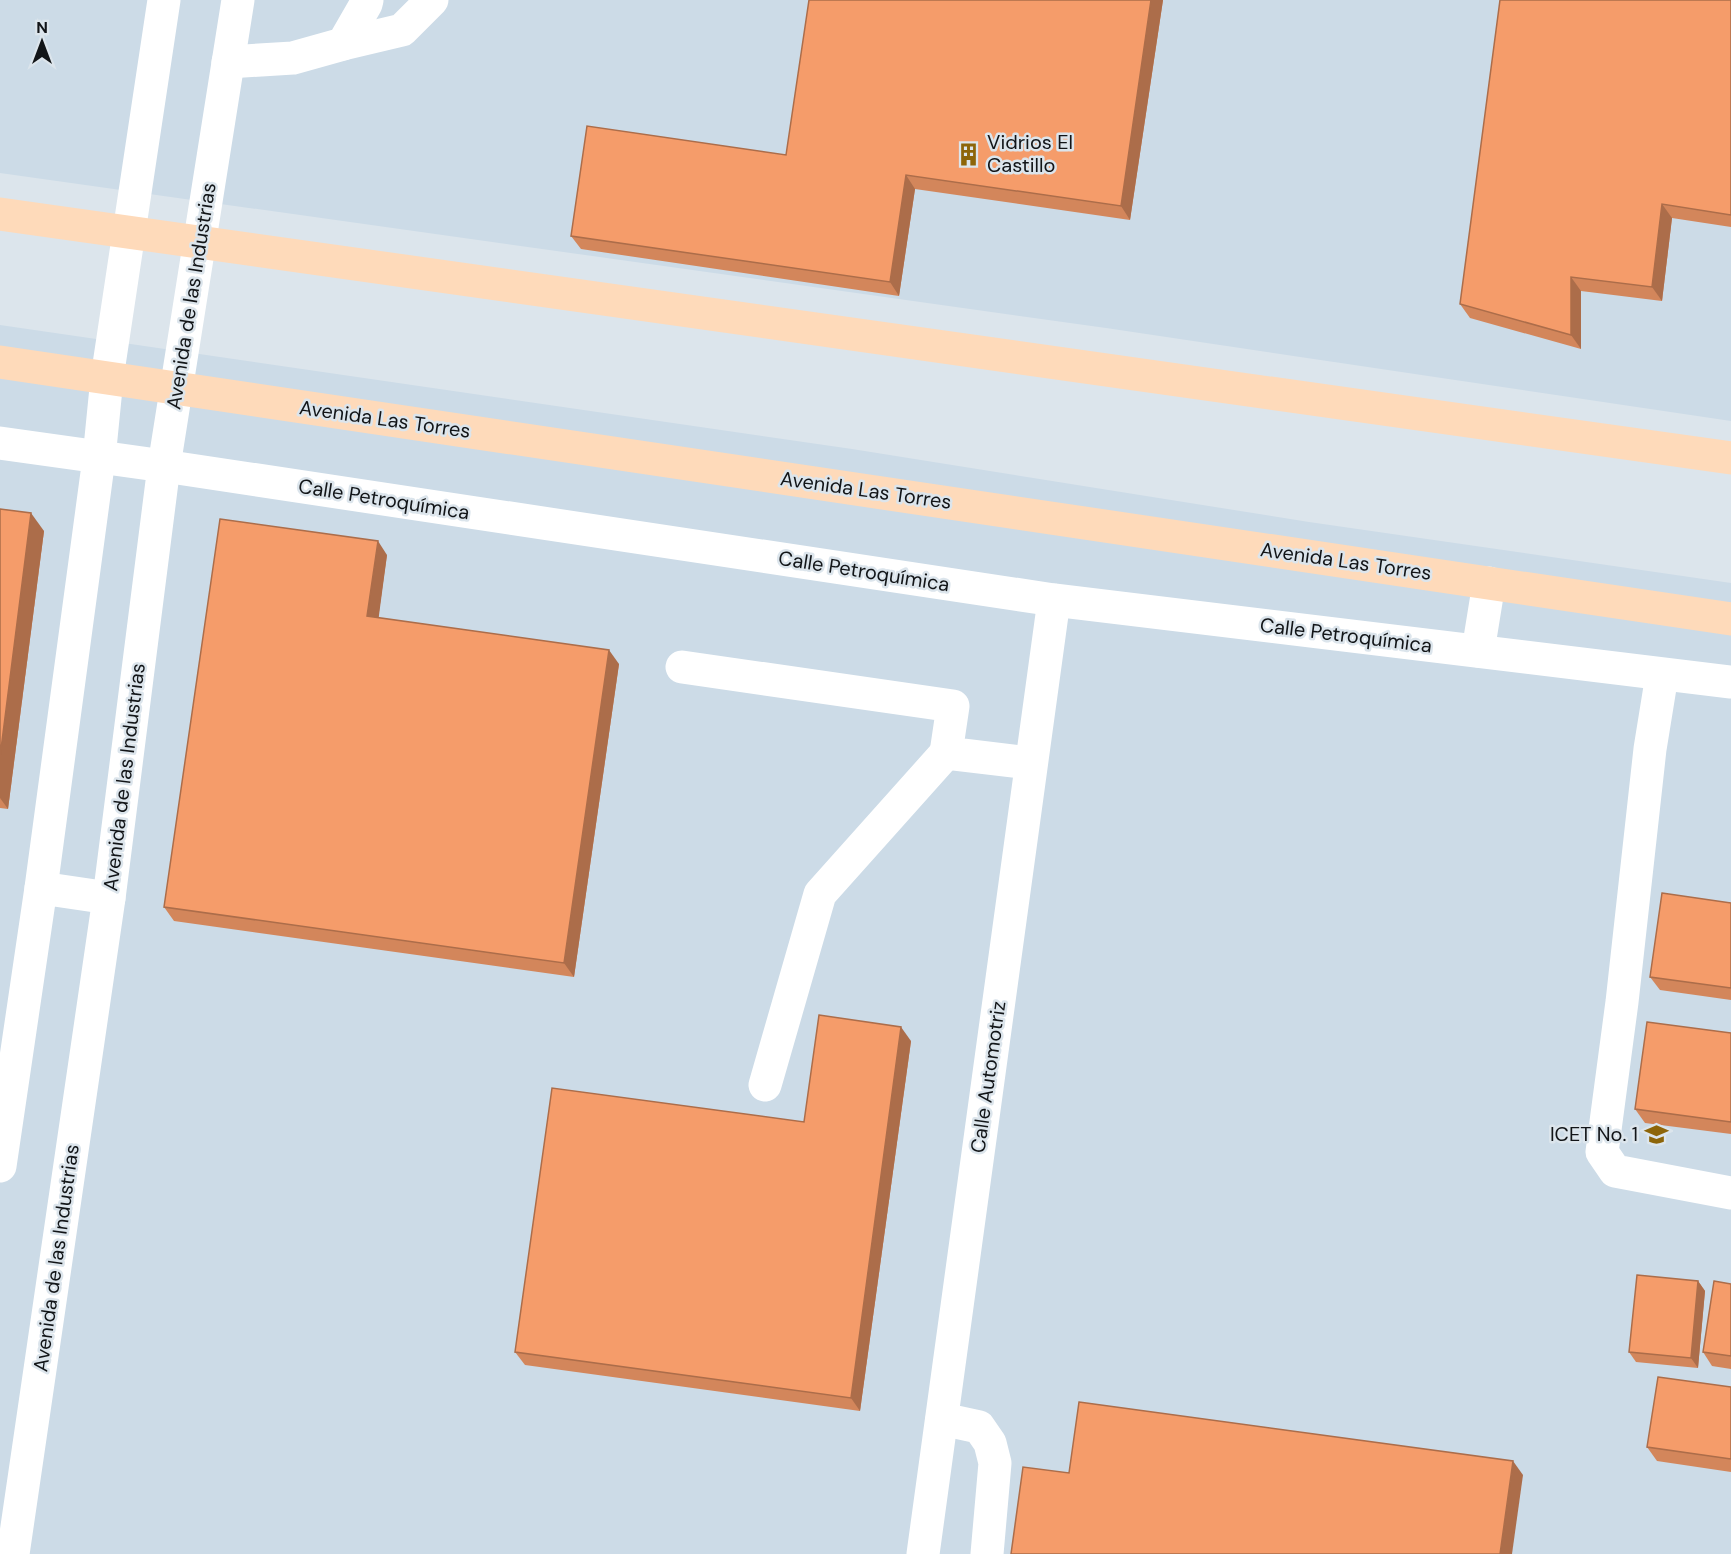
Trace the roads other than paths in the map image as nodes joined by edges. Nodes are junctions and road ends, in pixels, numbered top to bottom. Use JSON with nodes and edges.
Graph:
{"nodes":[{"id":1,"x":164,"y":0,"type":"edge"},
{"id":2,"x":238,"y":0,"type":"edge"},
{"id":3,"x":367,"y":0,"type":"edge"},
{"id":4,"x":432,"y":0,"type":"edge"},
{"id":5,"x":343,"y":44,"type":"junction"},
{"id":6,"x":228,"y":62,"type":"junction"},
{"id":7,"x":0,"y":214,"type":"edge"},
{"id":8,"x":130,"y":232,"type":"junction"},
{"id":9,"x":200,"y":242,"type":"junction"},
{"id":10,"x":0,"y":362,"type":"edge"},
{"id":11,"x":107,"y":378,"type":"junction"},
{"id":12,"x":176,"y":388,"type":"junction"},
{"id":13,"x":0,"y":443,"type":"edge"},
{"id":14,"x":99,"y":458,"type":"junction"},
{"id":15,"x":1731,"y":458,"type":"edge"},
{"id":16,"x":164,"y":466,"type":"junction"},
{"id":17,"x":1489,"y":583,"type":"junction"},
{"id":18,"x":1054,"y":600,"type":"junction"},
{"id":19,"x":1731,"y":619,"type":"edge"},
{"id":20,"x":1478,"y":651,"type":"junction"},
{"id":21,"x":682,"y":667,"type":"dead end"},
{"id":22,"x":1662,"y":675,"type":"junction"},
{"id":23,"x":1731,"y":682,"type":"edge"},
{"id":24,"x":946,"y":753,"type":"junction"},
{"id":25,"x":1030,"y":763,"type":"junction"},
{"id":26,"x":41,"y":888,"type":"junction"},
{"id":27,"x":109,"y":898,"type":"junction"},
{"id":28,"x":765,"y":1085,"type":"dead end"},
{"id":29,"x":0,"y":1166,"type":"edge"},
{"id":30,"x":1731,"y":1193,"type":"edge"},
{"id":31,"x":942,"y":1419,"type":"junction"},
{"id":32,"x":13,"y":1554,"type":"edge"},
{"id":33,"x":923,"y":1554,"type":"edge"},
{"id":34,"x":987,"y":1554,"type":"edge"}],
"edges":[{"from":1,"to":8,"type":"street"},
{"from":2,"to":6,"type":"street","name":"Avenida de las Industrias"},
{"from":3,"to":5,"type":"street"},
{"from":4,"to":5,"type":"street"},
{"from":5,"to":6,"type":"street"},
{"from":6,"to":9,"type":"street","name":"Avenida de las Industrias"},
{"from":7,"to":8,"type":"main road"},
{"from":8,"to":9,"type":"main road"},
{"from":8,"to":11,"type":"street"},
{"from":9,"to":12,"type":"street","name":"Avenida de las Industrias"},
{"from":9,"to":15,"type":"main road"},
{"from":10,"to":11,"type":"main road","name":"Avenida Las Torres"},
{"from":11,"to":12,"type":"main road","name":"Avenida Las Torres"},
{"from":11,"to":14,"type":"street"},
{"from":12,"to":16,"type":"street","name":"Avenida de las Industrias"},
{"from":12,"to":17,"type":"main road","name":"Avenida Las Torres"},
{"from":13,"to":14,"type":"street","name":"Calle Petroquímica"},
{"from":14,"to":16,"type":"street","name":"Calle Petroquímica"},
{"from":14,"to":26,"type":"street"},
{"from":16,"to":18,"type":"street","name":"Calle Petroquímica"},
{"from":16,"to":27,"type":"street","name":"Avenida de las Industrias"},
{"from":17,"to":19,"type":"main road","name":"Avenida Las Torres"},
{"from":17,"to":20,"type":"street"},
{"from":18,"to":20,"type":"street","name":"Calle Petroquímica"},
{"from":18,"to":25,"type":"street","name":"Calle Automotriz"},
{"from":20,"to":22,"type":"street","name":"Calle Petroquímica"},
{"from":21,"to":24,"type":"street"},
{"from":22,"to":23,"type":"street","name":"Calle Petroquímica"},
{"from":22,"to":30,"type":"street"},
{"from":24,"to":25,"type":"street"},
{"from":24,"to":28,"type":"street"},
{"from":25,"to":31,"type":"street","name":"Calle Automotriz"},
{"from":26,"to":27,"type":"street"},
{"from":26,"to":29,"type":"street"},
{"from":27,"to":32,"type":"street","name":"Avenida de las Industrias"},
{"from":31,"to":33,"type":"street","name":"Calle Automotriz"},
{"from":31,"to":34,"type":"street"}]}
